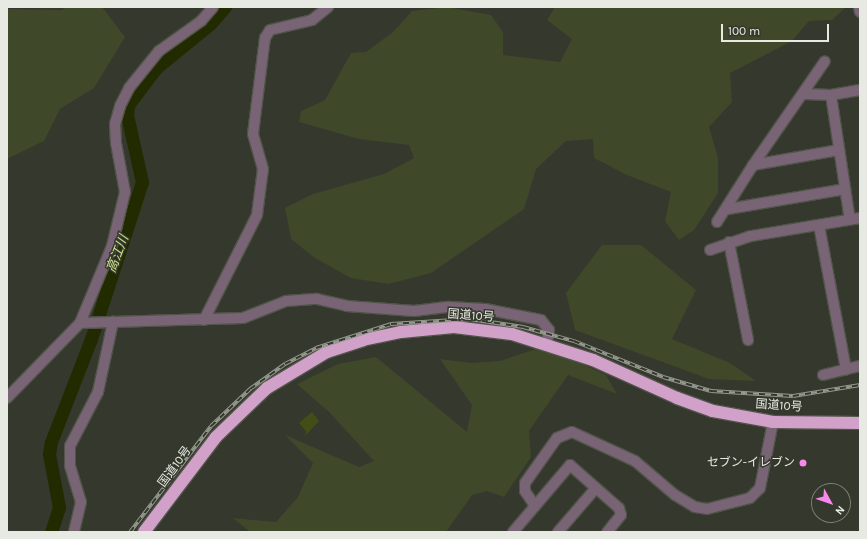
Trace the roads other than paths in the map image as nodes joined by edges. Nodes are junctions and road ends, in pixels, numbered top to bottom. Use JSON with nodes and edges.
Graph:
{"nodes":[{"id":1,"x":213,"y":7,"type":"edge"},
{"id":2,"x":328,"y":7,"type":"edge"},
{"id":3,"x":859,"y":7,"type":"edge"},
{"id":4,"x":860,"y":12,"type":"edge"},
{"id":5,"x":825,"y":61,"type":"dead end"},
{"id":6,"x":860,"y":90,"type":"edge"},
{"id":7,"x":804,"y":94,"type":"junction"},
{"id":8,"x":831,"y":95,"type":"junction"},
{"id":9,"x":839,"y":150,"type":"junction"},
{"id":10,"x":753,"y":165,"type":"junction"},
{"id":11,"x":845,"y":189,"type":"junction"},
{"id":12,"x":728,"y":209,"type":"junction"},
{"id":13,"x":860,"y":218,"type":"edge"},
{"id":14,"x":850,"y":220,"type":"junction"},
{"id":15,"x":717,"y":222,"type":"dead end"},
{"id":16,"x":819,"y":226,"type":"junction"},
{"id":17,"x":729,"y":242,"type":"junction"},
{"id":18,"x":710,"y":250,"type":"dead end"},
{"id":19,"x":204,"y":320,"type":"junction"},
{"id":20,"x":113,"y":322,"type":"junction"},
{"id":21,"x":80,"y":324,"type":"junction"},
{"id":22,"x":748,"y":340,"type":"dead end"},
{"id":23,"x":547,"y":343,"type":"junction"},
{"id":24,"x":860,"y":366,"type":"edge"},
{"id":25,"x":846,"y":370,"type":"junction"},
{"id":26,"x":823,"y":375,"type":"dead end"},
{"id":27,"x":7,"y":398,"type":"edge"},
{"id":28,"x":773,"y":422,"type":"junction"},
{"id":29,"x":860,"y":423,"type":"edge"},
{"id":30,"x":596,"y":488,"type":"junction"},
{"id":31,"x":535,"y":506,"type":"junction"},
{"id":32,"x":74,"y":532,"type":"edge"},
{"id":33,"x":144,"y":532,"type":"edge"},
{"id":34,"x":513,"y":532,"type":"edge"},
{"id":35,"x":558,"y":532,"type":"edge"},
{"id":36,"x":607,"y":532,"type":"edge"}],
"edges":[{"from":1,"to":21,"type":"street"},
{"from":2,"to":19,"type":"street"},
{"from":3,"to":4,"type":"street"},
{"from":5,"to":7,"type":"street"},
{"from":6,"to":8,"type":"street"},
{"from":7,"to":8,"type":"street"},
{"from":7,"to":10,"type":"street"},
{"from":8,"to":9,"type":"street"},
{"from":9,"to":10,"type":"street"},
{"from":9,"to":11,"type":"street"},
{"from":10,"to":12,"type":"street"},
{"from":11,"to":12,"type":"street"},
{"from":11,"to":14,"type":"street"},
{"from":12,"to":15,"type":"street"},
{"from":13,"to":14,"type":"street"},
{"from":14,"to":16,"type":"street"},
{"from":16,"to":17,"type":"street"},
{"from":16,"to":25,"type":"street"},
{"from":17,"to":18,"type":"street"},
{"from":17,"to":22,"type":"street"},
{"from":19,"to":20,"type":"street"},
{"from":19,"to":23,"type":"street"},
{"from":20,"to":21,"type":"street"},
{"from":20,"to":32,"type":"street"},
{"from":21,"to":27,"type":"street"},
{"from":23,"to":28,"type":"highway","name":"国道10号"},
{"from":23,"to":33,"type":"highway","name":"国道10号"},
{"from":24,"to":25,"type":"street"},
{"from":25,"to":26,"type":"street"},
{"from":28,"to":29,"type":"highway","name":"国道10号"},
{"from":28,"to":31,"type":"street"},
{"from":30,"to":31,"type":"street"},
{"from":30,"to":35,"type":"street"},
{"from":30,"to":36,"type":"street"},
{"from":31,"to":34,"type":"street"}]}
